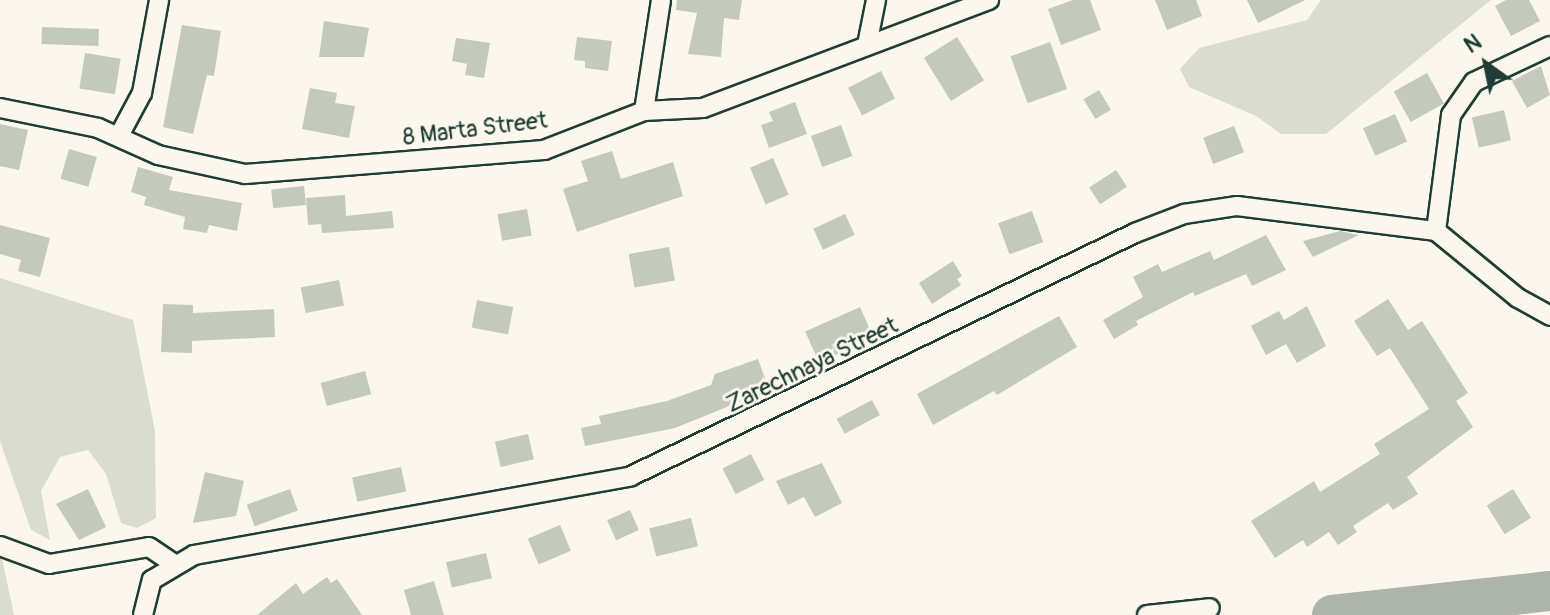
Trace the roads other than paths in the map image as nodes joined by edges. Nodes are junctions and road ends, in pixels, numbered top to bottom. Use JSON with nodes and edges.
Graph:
{"nodes":[{"id":1,"x":159,"y":0,"type":"edge"},
{"id":2,"x":661,"y":0,"type":"edge"},
{"id":3,"x":876,"y":0,"type":"edge"},
{"id":4,"x":989,"y":0,"type":"edge"},
{"id":5,"x":867,"y":45,"type":"junction"},
{"id":6,"x":1550,"y":46,"type":"edge"},
{"id":7,"x":0,"y":108,"type":"edge"},
{"id":8,"x":644,"y":111,"type":"junction"},
{"id":9,"x":120,"y":134,"type":"junction"},
{"id":10,"x":1436,"y":231,"type":"junction"},
{"id":11,"x":1550,"y":316,"type":"edge"},
{"id":12,"x":0,"y":546,"type":"edge"},
{"id":13,"x":174,"y":564,"type":"junction"},
{"id":14,"x":1210,"y":608,"type":"dead end"},
{"id":15,"x":143,"y":615,"type":"edge"},
{"id":16,"x":1147,"y":615,"type":"edge"}],
"edges":[{"from":1,"to":9,"type":"street"},
{"from":2,"to":8,"type":"street"},
{"from":3,"to":5,"type":"street"},
{"from":4,"to":5,"type":"street","name":"8 Marta Street"},
{"from":5,"to":8,"type":"street","name":"8 Marta Street"},
{"from":6,"to":10,"type":"street"},
{"from":7,"to":9,"type":"street","name":"8 Marta Street"},
{"from":8,"to":9,"type":"street","name":"8 Marta Street"},
{"from":10,"to":11,"type":"street"},
{"from":10,"to":13,"type":"street","name":"Zarechnaya Street"},
{"from":12,"to":13,"type":"street"},
{"from":13,"to":15,"type":"street"},
{"from":14,"to":16,"type":"street"}]}
